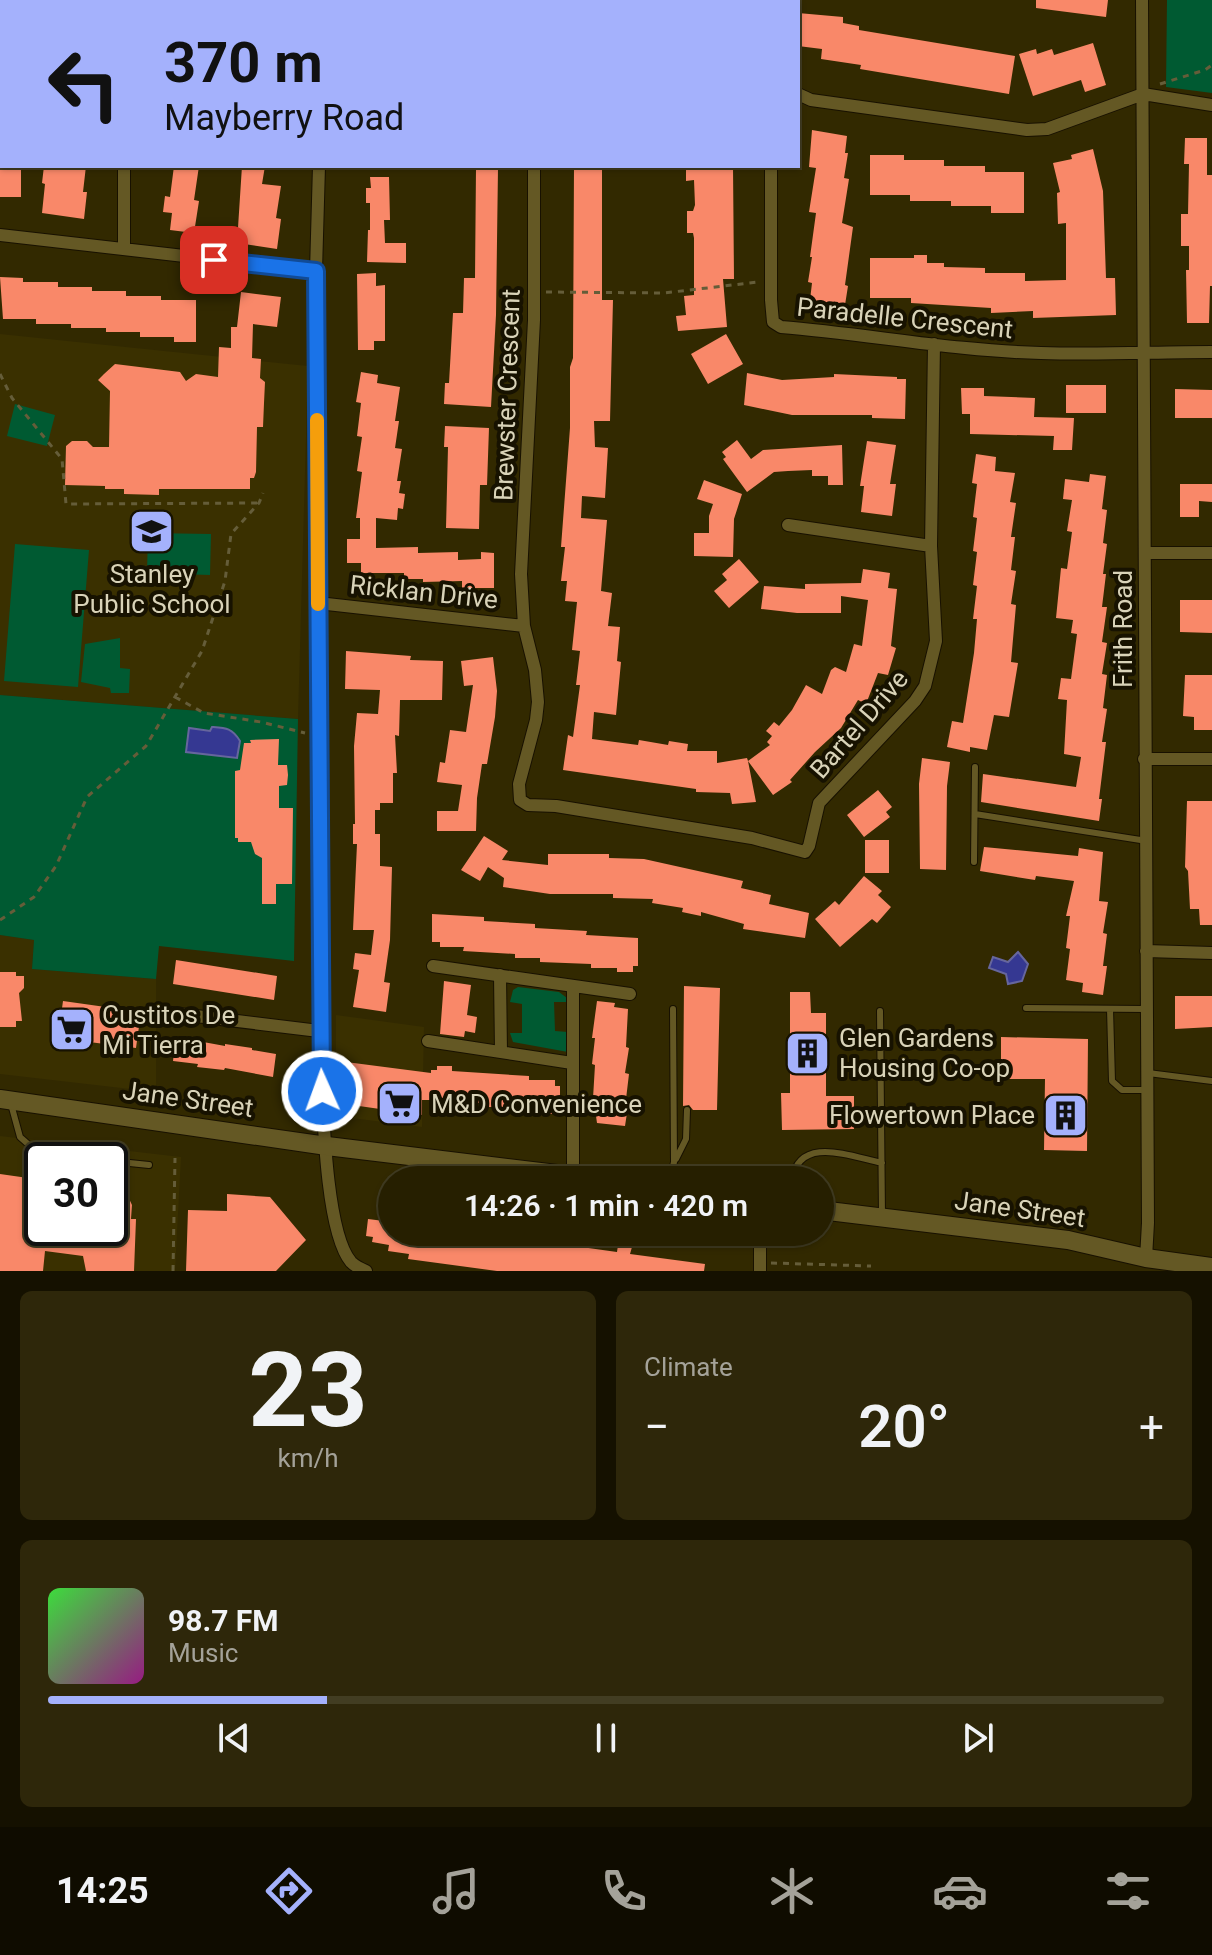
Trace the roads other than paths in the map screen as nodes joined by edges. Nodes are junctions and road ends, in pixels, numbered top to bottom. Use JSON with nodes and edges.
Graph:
{"nodes":[{"id":1,"x":1142,"y":0,"type":"edge"},
{"id":2,"x":1143,"y":94,"type":"junction"},
{"id":3,"x":800,"y":95,"type":"edge"},
{"id":4,"x":1212,"y":105,"type":"edge"},
{"id":5,"x":124,"y":168,"type":"edge"},
{"id":6,"x":319,"y":168,"type":"edge"},
{"id":7,"x":534,"y":168,"type":"edge"},
{"id":8,"x":771,"y":168,"type":"edge"},
{"id":9,"x":0,"y":235,"type":"edge"},
{"id":10,"x":124,"y":249,"type":"junction"},
{"id":11,"x":316,"y":271,"type":"junction"},
{"id":12,"x":934,"y":344,"type":"junction"},
{"id":13,"x":1143,"y":352,"type":"junction"},
{"id":14,"x":1212,"y":352,"type":"edge"},
{"id":15,"x":788,"y":525,"type":"dead end"},
{"id":16,"x":931,"y":546,"type":"junction"},
{"id":17,"x":1146,"y":553,"type":"junction"},
{"id":18,"x":1212,"y":553,"type":"edge"},
{"id":19,"x":318,"y":603,"type":"junction"},
{"id":20,"x":524,"y":626,"type":"junction"},
{"id":21,"x":1144,"y":759,"type":"junction"},
{"id":22,"x":1212,"y":759,"type":"edge"},
{"id":23,"x":975,"y":767,"type":"dead end"},
{"id":24,"x":975,"y":814,"type":"junction"},
{"id":25,"x":1147,"y":841,"type":"junction"},
{"id":26,"x":974,"y":862,"type":"dead end"},
{"id":27,"x":1146,"y":951,"type":"junction"},
{"id":28,"x":1212,"y":953,"type":"edge"},
{"id":29,"x":433,"y":966,"type":"dead end"},
{"id":30,"x":500,"y":975,"type":"junction"},
{"id":31,"x":573,"y":986,"type":"junction"},
{"id":32,"x":630,"y":994,"type":"dead end"},
{"id":33,"x":1026,"y":1008,"type":"dead end"},
{"id":34,"x":673,"y":1009,"type":"dead end"},
{"id":35,"x":1110,"y":1009,"type":"junction"},
{"id":36,"x":1146,"y":1009,"type":"junction"},
{"id":37,"x":880,"y":1011,"type":"dead end"},
{"id":38,"x":163,"y":1012,"type":"dead end"},
{"id":39,"x":319,"y":1031,"type":"junction"},
{"id":40,"x":428,"y":1041,"type":"dead end"},
{"id":41,"x":501,"y":1052,"type":"junction"},
{"id":42,"x":572,"y":1063,"type":"junction"},
{"id":43,"x":1147,"y":1073,"type":"junction"},
{"id":44,"x":1212,"y":1081,"type":"edge"},
{"id":45,"x":1147,"y":1090,"type":"junction"},
{"id":46,"x":5,"y":1099,"type":"edge"},
{"id":47,"x":687,"y":1110,"type":"dead end"},
{"id":48,"x":26,"y":1142,"type":"edge"},
{"id":49,"x":327,"y":1146,"type":"junction"},
{"id":50,"x":128,"y":1162,"type":"edge"},
{"id":51,"x":674,"y":1162,"type":"junction"},
{"id":52,"x":882,"y":1163,"type":"junction"},
{"id":53,"x":149,"y":1165,"type":"dead end"},
{"id":54,"x":497,"y":1166,"type":"edge"},
{"id":55,"x":573,"y":1166,"type":"edge"},
{"id":56,"x":673,"y":1166,"type":"edge"},
{"id":57,"x":794,"y":1166,"type":"edge"},
{"id":58,"x":834,"y":1212,"type":"edge"},
{"id":59,"x":882,"y":1217,"type":"junction"},
{"id":60,"x":760,"y":1246,"type":"edge"},
{"id":61,"x":1146,"y":1258,"type":"junction"},
{"id":62,"x":760,"y":1267,"type":"edge"},
{"id":63,"x":1212,"y":1267,"type":"edge"},
{"id":64,"x":366,"y":1271,"type":"edge"}],
"edges":[{"from":1,"to":2,"type":"street","name":"Frith Road"},
{"from":2,"to":3,"type":"street"},
{"from":2,"to":4,"type":"street"},
{"from":2,"to":13,"type":"street","name":"Frith Road"},
{"from":5,"to":10,"type":"street"},
{"from":6,"to":11,"type":"street"},
{"from":7,"to":20,"type":"street","name":"Brewster Crescent"},
{"from":8,"to":12,"type":"street","name":"Paradelle Crescent"},
{"from":9,"to":10,"type":"street"},
{"from":10,"to":11,"type":"street"},
{"from":11,"to":19,"type":"street"},
{"from":12,"to":13,"type":"street","name":"Paradelle Crescent"},
{"from":12,"to":16,"type":"street","name":"Bartel Drive"},
{"from":13,"to":14,"type":"street","name":"Paradelle Crescent"},
{"from":13,"to":17,"type":"street","name":"Frith Road"},
{"from":15,"to":16,"type":"street"},
{"from":16,"to":20,"type":"street","name":"Bartel Drive"},
{"from":17,"to":18,"type":"street"},
{"from":17,"to":21,"type":"street","name":"Frith Road"},
{"from":19,"to":20,"type":"street","name":"Ricklan Drive"},
{"from":19,"to":39,"type":"street"},
{"from":21,"to":22,"type":"street"},
{"from":21,"to":25,"type":"street","name":"Frith Road"},
{"from":23,"to":24,"type":"lane"},
{"from":24,"to":25,"type":"lane"},
{"from":24,"to":26,"type":"lane"},
{"from":25,"to":27,"type":"street","name":"Frith Road"},
{"from":27,"to":28,"type":"street"},
{"from":27,"to":36,"type":"street","name":"Frith Road"},
{"from":29,"to":30,"type":"street"},
{"from":30,"to":31,"type":"street"},
{"from":30,"to":41,"type":"street"},
{"from":31,"to":32,"type":"street"},
{"from":31,"to":42,"type":"street"},
{"from":33,"to":35,"type":"lane"},
{"from":34,"to":51,"type":"lane"},
{"from":35,"to":36,"type":"lane"},
{"from":35,"to":45,"type":"lane"},
{"from":36,"to":43,"type":"street","name":"Frith Road"},
{"from":37,"to":52,"type":"lane"},
{"from":38,"to":39,"type":"street"},
{"from":39,"to":49,"type":"street"},
{"from":40,"to":41,"type":"street"},
{"from":41,"to":42,"type":"street"},
{"from":42,"to":55,"type":"street"},
{"from":43,"to":44,"type":"lane"},
{"from":43,"to":45,"type":"street","name":"Frith Road"},
{"from":45,"to":61,"type":"street","name":"Frith Road"},
{"from":46,"to":48,"type":"lane"},
{"from":46,"to":49,"type":"main road","name":"Jane Street"},
{"from":47,"to":51,"type":"lane"},
{"from":49,"to":54,"type":"main road","name":"Jane Street"},
{"from":49,"to":64,"type":"street"},
{"from":50,"to":53,"type":"lane"},
{"from":51,"to":56,"type":"lane"},
{"from":52,"to":57,"type":"lane"},
{"from":52,"to":59,"type":"lane"},
{"from":58,"to":59,"type":"main road","name":"Jane Street"},
{"from":59,"to":61,"type":"main road","name":"Jane Street"},
{"from":60,"to":62,"type":"street"},
{"from":61,"to":63,"type":"main road","name":"Jane Street"}]}
